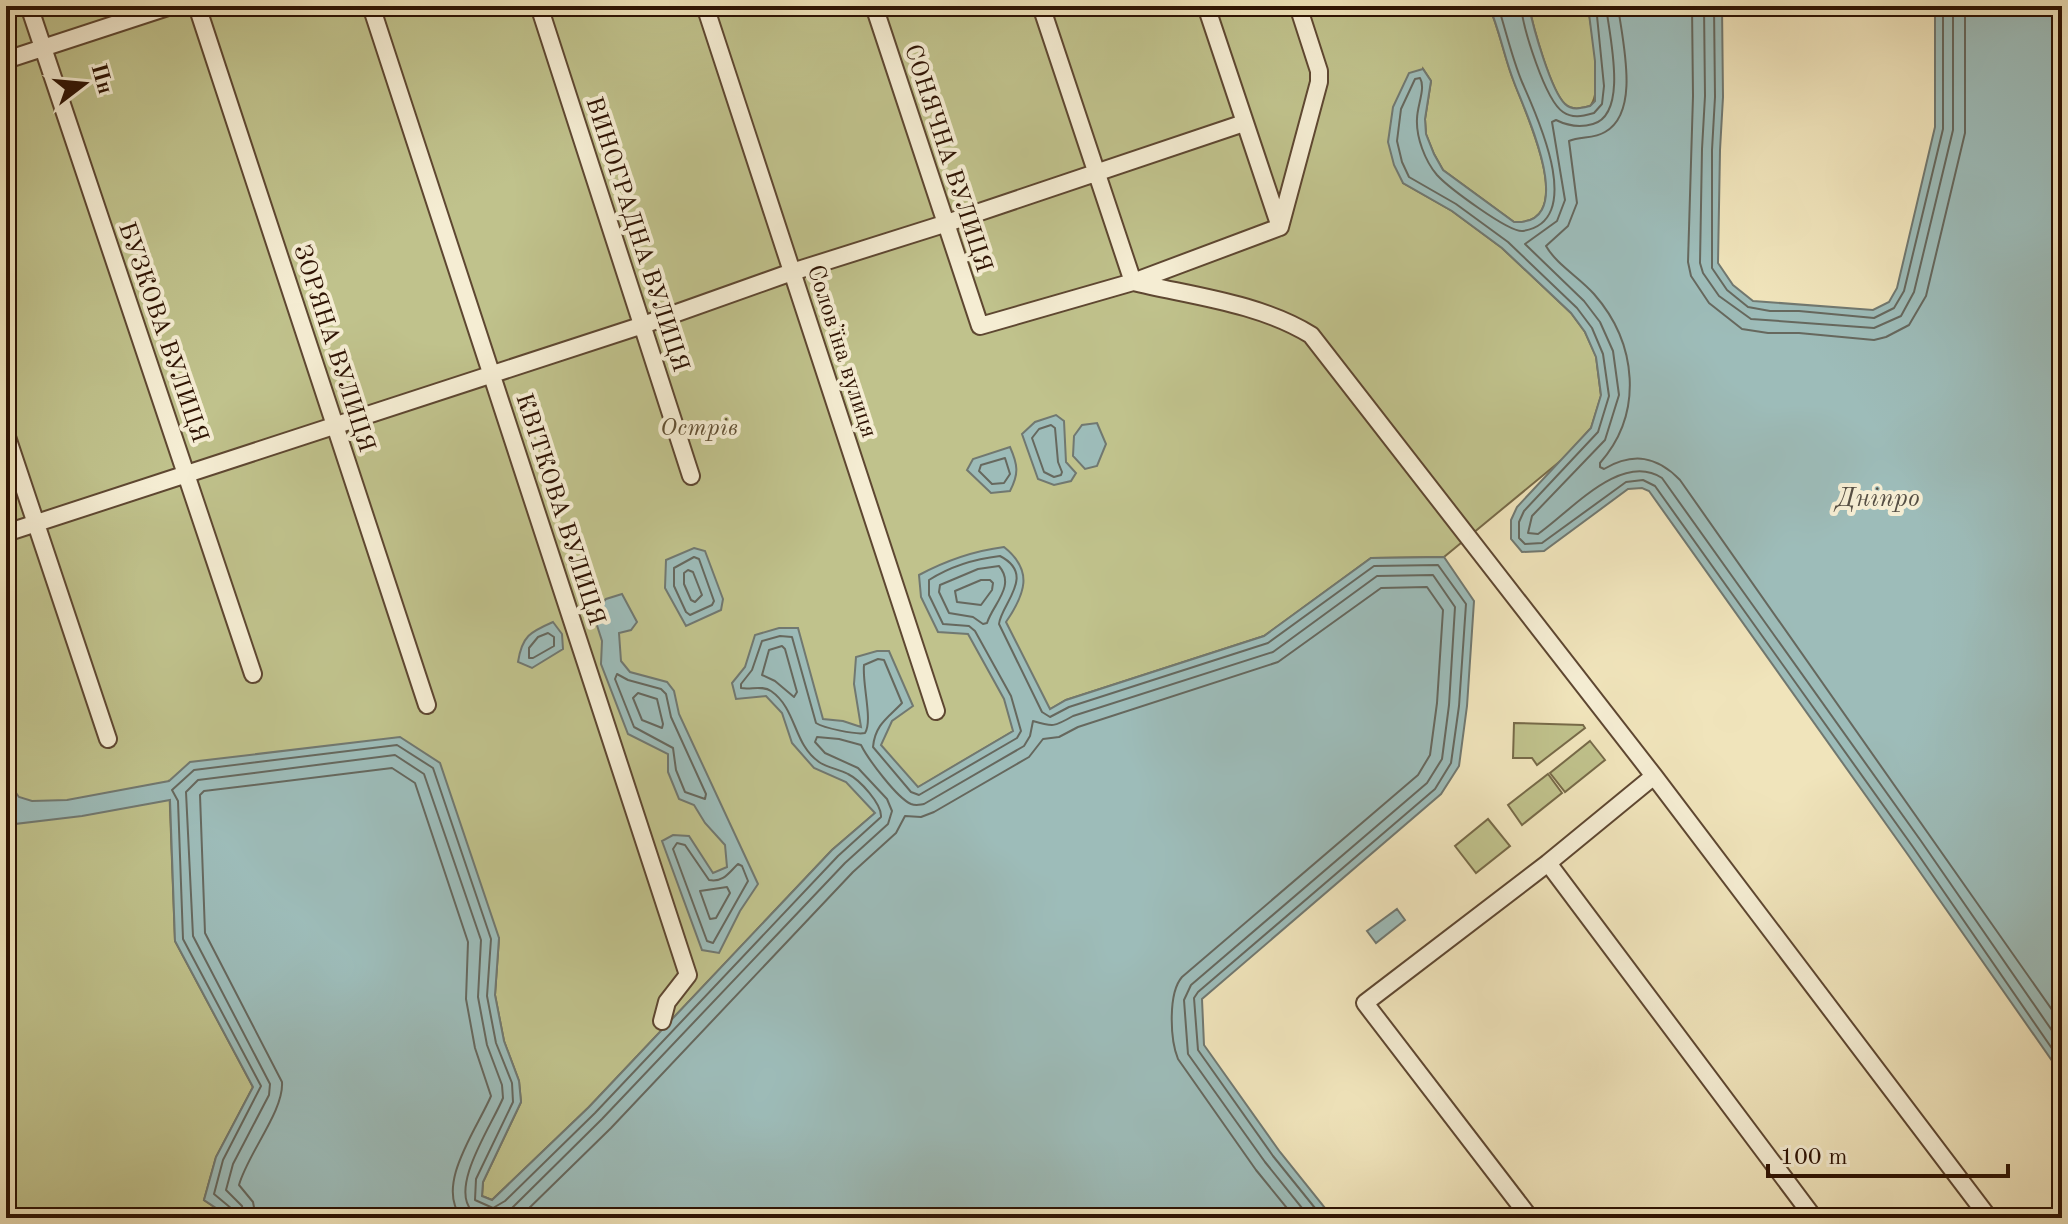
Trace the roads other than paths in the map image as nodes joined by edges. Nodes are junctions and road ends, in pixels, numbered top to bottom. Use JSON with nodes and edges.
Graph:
{"nodes":[{"id":1,"x":29,"y":6,"type":"edge"},
{"id":2,"x":171,"y":6,"type":"edge"},
{"id":3,"x":197,"y":6,"type":"edge"},
{"id":4,"x":371,"y":6,"type":"edge"},
{"id":5,"x":539,"y":6,"type":"edge"},
{"id":6,"x":705,"y":6,"type":"edge"},
{"id":7,"x":874,"y":6,"type":"edge"},
{"id":8,"x":1041,"y":6,"type":"edge"},
{"id":9,"x":1206,"y":6,"type":"edge"},
{"id":10,"x":1298,"y":6,"type":"edge"},
{"id":11,"x":43,"y":48,"type":"junction"},
{"id":12,"x":6,"y":60,"type":"edge"},
{"id":13,"x":1244,"y":123,"type":"junction"},
{"id":14,"x":1095,"y":174,"type":"junction"},
{"id":15,"x":944,"y":224,"type":"junction"},
{"id":16,"x":1280,"y":227,"type":"junction"},
{"id":17,"x":792,"y":272,"type":"junction"},
{"id":18,"x":1133,"y":282,"type":"junction"},
{"id":19,"x":643,"y":325,"type":"junction"},
{"id":20,"x":491,"y":375,"type":"junction"},
{"id":21,"x":335,"y":426,"type":"junction"},
{"id":22,"x":6,"y":434,"type":"edge"},
{"id":23,"x":186,"y":474,"type":"junction"},
{"id":24,"x":691,"y":476,"type":"dead end"},
{"id":25,"x":36,"y":523,"type":"junction"},
{"id":26,"x":6,"y":533,"type":"edge"},
{"id":27,"x":253,"y":674,"type":"dead end"},
{"id":28,"x":427,"y":705,"type":"dead end"},
{"id":29,"x":936,"y":711,"type":"dead end"},
{"id":30,"x":108,"y":739,"type":"dead end"},
{"id":31,"x":1654,"y":776,"type":"junction"},
{"id":32,"x":1548,"y":863,"type":"junction"},
{"id":33,"x":662,"y":1021,"type":"dead end"},
{"id":34,"x":1530,"y":1218,"type":"edge"},
{"id":35,"x":1814,"y":1218,"type":"edge"},
{"id":36,"x":1989,"y":1218,"type":"edge"}],
"edges":[{"from":1,"to":11,"type":"street","name":"БУЗКОВА ВУЛИЦЯ"},
{"from":2,"to":11,"type":"street"},
{"from":3,"to":21,"type":"street","name":"ЗОРЯНА ВУЛИЦЯ"},
{"from":4,"to":20,"type":"street","name":"КВІТКОВА ВУЛИЦЯ"},
{"from":5,"to":19,"type":"street","name":"ВИНОГРАДНА ВУЛИЦЯ"},
{"from":6,"to":17,"type":"street","name":"Соловʼїна вулиця"},
{"from":7,"to":15,"type":"street","name":"СОНЯЧНА ВУЛИЦЯ"},
{"from":8,"to":14,"type":"street"},
{"from":9,"to":13,"type":"street"},
{"from":10,"to":16,"type":"street"},
{"from":11,"to":12,"type":"street"},
{"from":11,"to":23,"type":"street","name":"БУЗКОВА ВУЛИЦЯ"},
{"from":13,"to":14,"type":"street"},
{"from":13,"to":16,"type":"street"},
{"from":14,"to":15,"type":"street"},
{"from":14,"to":18,"type":"street"},
{"from":15,"to":17,"type":"street"},
{"from":15,"to":18,"type":"street","name":"СОНЯЧНА ВУЛИЦЯ"},
{"from":16,"to":18,"type":"street"},
{"from":17,"to":19,"type":"street"},
{"from":17,"to":29,"type":"street","name":"Соловʼїна вулиця"},
{"from":18,"to":31,"type":"street"},
{"from":19,"to":20,"type":"street"},
{"from":19,"to":24,"type":"street","name":"ВИНОГРАДНА ВУЛИЦЯ"},
{"from":20,"to":21,"type":"street"},
{"from":20,"to":33,"type":"street","name":"КВІТКОВА ВУЛИЦЯ"},
{"from":21,"to":23,"type":"street"},
{"from":21,"to":28,"type":"street","name":"ЗОРЯНА ВУЛИЦЯ"},
{"from":22,"to":25,"type":"street"},
{"from":23,"to":25,"type":"street"},
{"from":23,"to":27,"type":"street","name":"БУЗКОВА ВУЛИЦЯ"},
{"from":25,"to":26,"type":"street"},
{"from":25,"to":30,"type":"street"},
{"from":31,"to":32,"type":"street"},
{"from":31,"to":36,"type":"street"},
{"from":32,"to":34,"type":"street"},
{"from":32,"to":35,"type":"street"}]}
